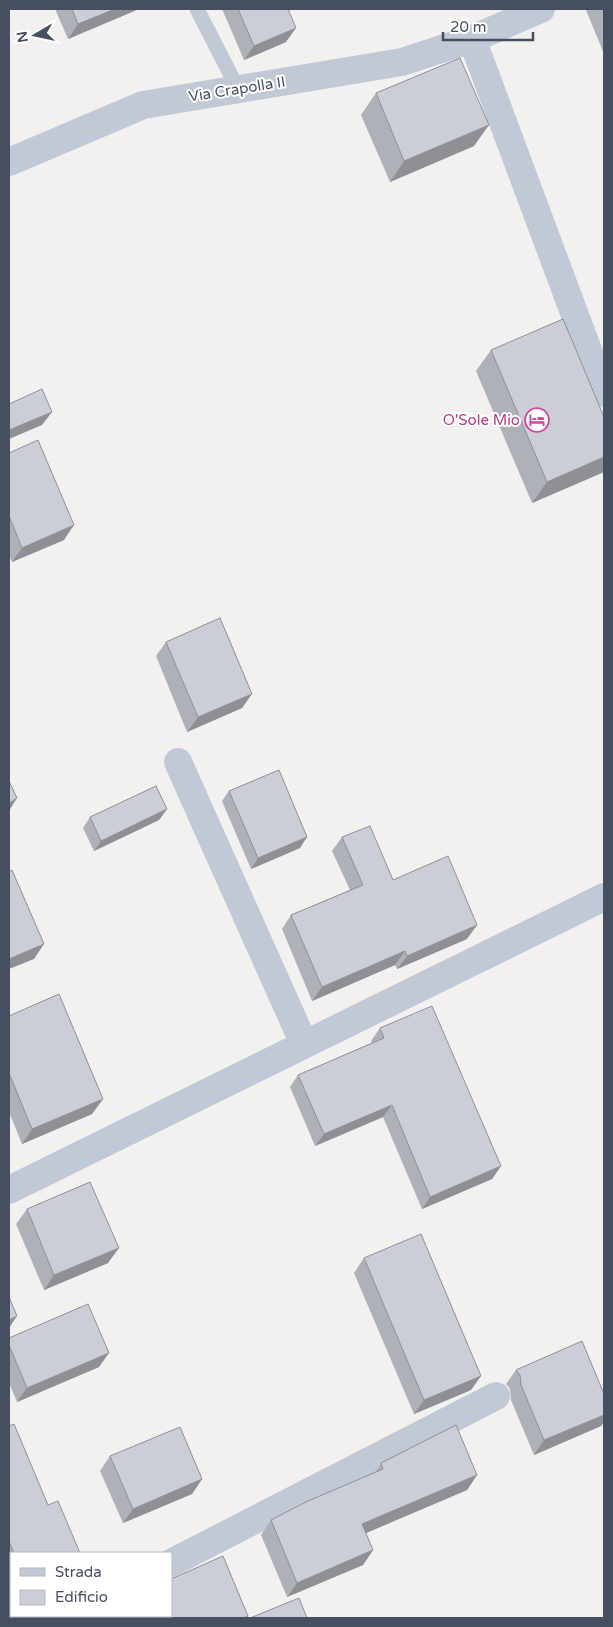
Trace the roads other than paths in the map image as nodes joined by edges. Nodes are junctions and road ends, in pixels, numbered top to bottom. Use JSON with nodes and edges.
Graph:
{"nodes":[{"id":1,"x":197,"y":9,"type":"edge"},
{"id":2,"x":541,"y":9,"type":"edge"},
{"id":3,"x":472,"y":39,"type":"junction"},
{"id":4,"x":238,"y":89,"type":"junction"},
{"id":5,"x":9,"y":162,"type":"edge"},
{"id":6,"x":604,"y":393,"type":"edge"},
{"id":7,"x":178,"y":762,"type":"dead end"},
{"id":8,"x":604,"y":898,"type":"edge"},
{"id":9,"x":304,"y":1044,"type":"junction"},
{"id":10,"x":9,"y":1190,"type":"edge"},
{"id":11,"x":496,"y":1396,"type":"dead end"},
{"id":12,"x":172,"y":1562,"type":"edge"}],
"edges":[{"from":1,"to":4,"type":"lane"},
{"from":2,"to":3,"type":"street","name":"Via Crapolla II"},
{"from":3,"to":4,"type":"street","name":"Via Crapolla II"},
{"from":3,"to":6,"type":"street"},
{"from":4,"to":5,"type":"street","name":"Via Crapolla II"},
{"from":7,"to":9,"type":"street"},
{"from":8,"to":9,"type":"street"},
{"from":9,"to":10,"type":"street"},
{"from":11,"to":12,"type":"street"}]}
